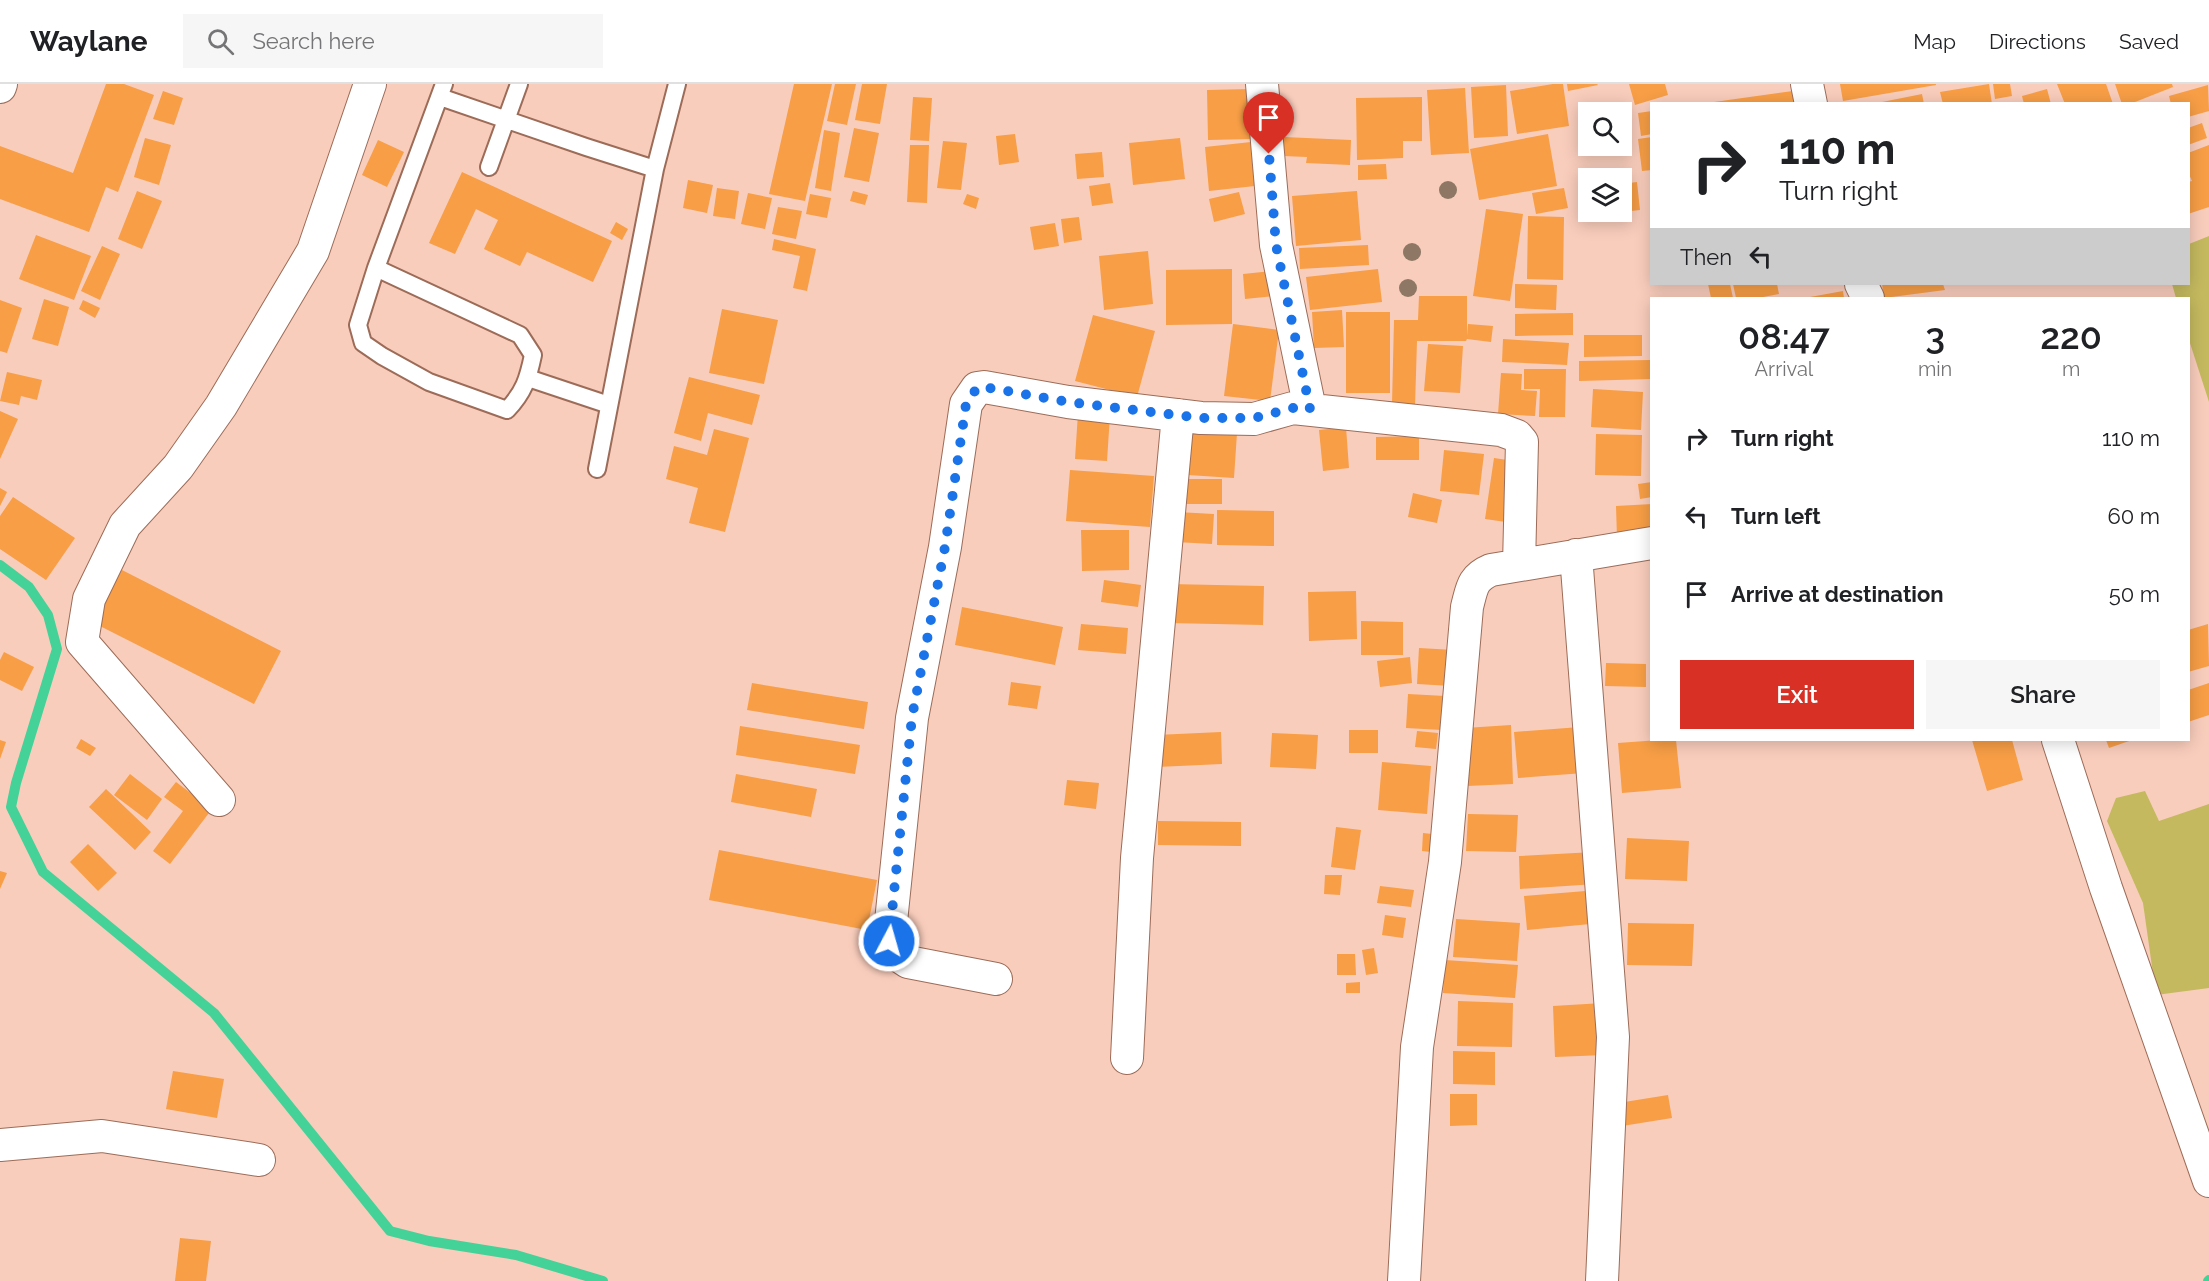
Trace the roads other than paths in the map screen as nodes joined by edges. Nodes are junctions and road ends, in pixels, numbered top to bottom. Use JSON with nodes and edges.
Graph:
{"nodes":[{"id":1,"x":370,"y":84,"type":"edge"},
{"id":2,"x":519,"y":84,"type":"edge"},
{"id":3,"x":677,"y":84,"type":"edge"},
{"id":4,"x":1262,"y":84,"type":"edge"},
{"id":5,"x":1807,"y":84,"type":"edge"},
{"id":6,"x":442,"y":90,"type":"edge"},
{"id":7,"x":1811,"y":102,"type":"edge"},
{"id":8,"x":507,"y":119,"type":"junction"},
{"id":9,"x":489,"y":167,"type":"dead end"},
{"id":10,"x":655,"y":169,"type":"junction"},
{"id":11,"x":376,"y":268,"type":"junction"},
{"id":12,"x":528,"y":378,"type":"junction"},
{"id":13,"x":609,"y":405,"type":"junction"},
{"id":14,"x":1310,"y":409,"type":"junction"},
{"id":15,"x":1178,"y":415,"type":"junction"},
{"id":16,"x":597,"y":469,"type":"dead end"},
{"id":17,"x":1650,"y":543,"type":"edge"},
{"id":18,"x":1576,"y":555,"type":"junction"},
{"id":19,"x":1519,"y":565,"type":"junction"},
{"id":20,"x":2058,"y":741,"type":"edge"},
{"id":21,"x":219,"y":800,"type":"dead end"},
{"id":22,"x":996,"y":979,"type":"dead end"},
{"id":23,"x":1127,"y":1058,"type":"dead end"},
{"id":24,"x":0,"y":1144,"type":"edge"},
{"id":25,"x":259,"y":1160,"type":"dead end"},
{"id":26,"x":2209,"y":1181,"type":"edge"},
{"id":27,"x":1404,"y":1281,"type":"edge"},
{"id":28,"x":1602,"y":1281,"type":"edge"}],
"edges":[{"from":1,"to":21,"type":"street"},
{"from":2,"to":8,"type":"lane"},
{"from":3,"to":10,"type":"lane"},
{"from":4,"to":14,"type":"street"},
{"from":5,"to":7,"type":"street"},
{"from":6,"to":8,"type":"lane"},
{"from":6,"to":11,"type":"lane"},
{"from":8,"to":9,"type":"lane"},
{"from":8,"to":10,"type":"lane"},
{"from":10,"to":13,"type":"lane"},
{"from":11,"to":12,"type":"lane"},
{"from":11,"to":12,"type":"lane"},
{"from":12,"to":13,"type":"lane"},
{"from":13,"to":16,"type":"lane"},
{"from":14,"to":15,"type":"street"},
{"from":14,"to":19,"type":"street"},
{"from":15,"to":22,"type":"street"},
{"from":15,"to":23,"type":"street"},
{"from":17,"to":18,"type":"street"},
{"from":18,"to":19,"type":"street"},
{"from":18,"to":28,"type":"street"},
{"from":19,"to":27,"type":"street"},
{"from":20,"to":26,"type":"street"},
{"from":24,"to":25,"type":"street"}]}
